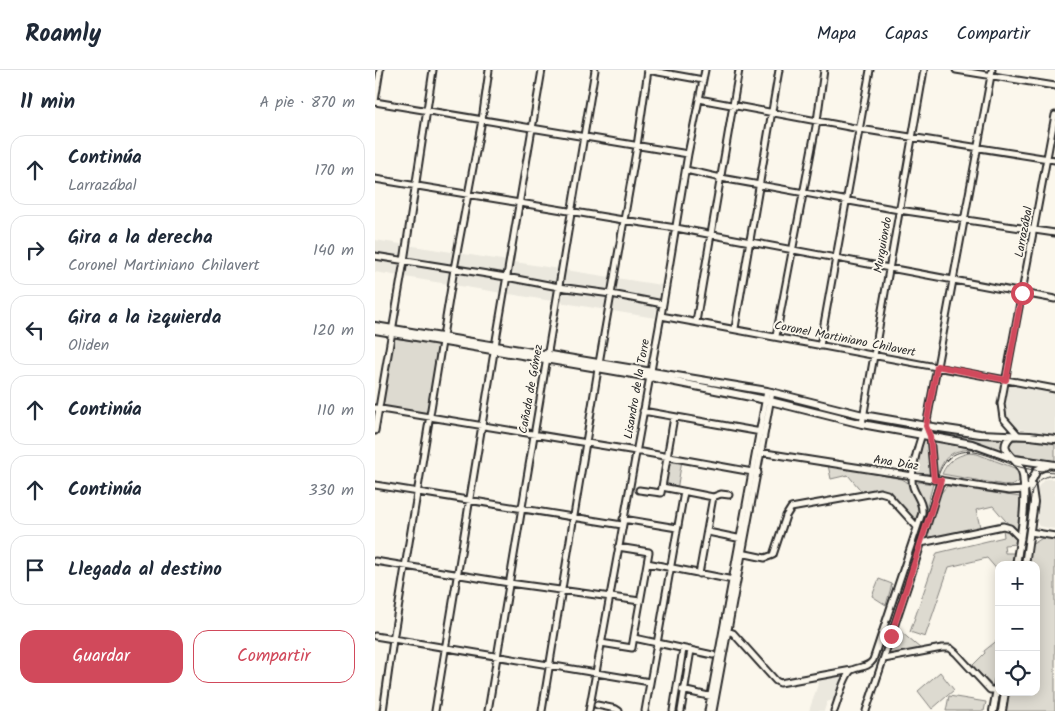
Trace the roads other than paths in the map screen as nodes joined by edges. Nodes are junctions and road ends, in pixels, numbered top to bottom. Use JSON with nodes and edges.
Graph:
{"nodes":[{"id":1,"x":380,"y":70,"type":"edge"},
{"id":2,"x":433,"y":70,"type":"edge"},
{"id":3,"x":489,"y":70,"type":"edge"},
{"id":4,"x":542,"y":70,"type":"edge"},
{"id":5,"x":595,"y":70,"type":"edge"},
{"id":6,"x":648,"y":70,"type":"edge"},
{"id":7,"x":705,"y":70,"type":"edge"},
{"id":8,"x":739,"y":70,"type":"edge"},
{"id":9,"x":779,"y":70,"type":"edge"},
{"id":10,"x":824,"y":70,"type":"edge"},
{"id":11,"x":870,"y":70,"type":"edge"},
{"id":12,"x":924,"y":70,"type":"edge"},
{"id":13,"x":956,"y":70,"type":"edge"},
{"id":14,"x":992,"y":73,"type":"edge"},
{"id":15,"x":703,"y":80,"type":"junction"},
{"id":16,"x":1055,"y":86,"type":"edge"},
{"id":17,"x":699,"y":99,"type":"junction"},
{"id":18,"x":375,"y":102,"type":"edge"},
{"id":19,"x":733,"y":106,"type":"junction"},
{"id":20,"x":427,"y":111,"type":"junction"},
{"id":21,"x":772,"y":113,"type":"junction"},
{"id":22,"x":1055,"y":115,"type":"edge"},
{"id":23,"x":482,"y":120,"type":"junction"},
{"id":24,"x":817,"y":120,"type":"junction"},
{"id":25,"x":1055,"y":121,"type":"edge"},
{"id":26,"x":531,"y":128,"type":"junction"},
{"id":27,"x":860,"y":129,"type":"junction"},
{"id":28,"x":585,"y":137,"type":"junction"},
{"id":29,"x":913,"y":138,"type":"junction"},
{"id":30,"x":637,"y":146,"type":"junction"},
{"id":31,"x":979,"y":148,"type":"junction"},
{"id":32,"x":688,"y":154,"type":"junction"},
{"id":33,"x":1048,"y":159,"type":"junction"},
{"id":34,"x":1055,"y":160,"type":"edge"},
{"id":35,"x":686,"y":170,"type":"junction"},
{"id":36,"x":721,"y":178,"type":"junction"},
{"id":37,"x":375,"y":179,"type":"edge"},
{"id":38,"x":760,"y":184,"type":"junction"},
{"id":39,"x":416,"y":186,"type":"junction"},
{"id":40,"x":802,"y":192,"type":"junction"},
{"id":41,"x":468,"y":194,"type":"junction"},
{"id":42,"x":847,"y":201,"type":"junction"},
{"id":43,"x":520,"y":203,"type":"junction"},
{"id":44,"x":899,"y":210,"type":"junction"},
{"id":45,"x":571,"y":212,"type":"junction"},
{"id":46,"x":623,"y":220,"type":"junction"},
{"id":47,"x":965,"y":220,"type":"junction"},
{"id":48,"x":676,"y":228,"type":"junction"},
{"id":49,"x":1035,"y":230,"type":"junction"},
{"id":50,"x":1055,"y":233,"type":"edge"},
{"id":51,"x":711,"y":234,"type":"junction"},
{"id":52,"x":750,"y":241,"type":"junction"},
{"id":53,"x":792,"y":249,"type":"junction"},
{"id":54,"x":375,"y":256,"type":"edge"},
{"id":55,"x":836,"y":257,"type":"junction"},
{"id":56,"x":404,"y":261,"type":"junction"},
{"id":57,"x":455,"y":268,"type":"junction"},
{"id":58,"x":889,"y":268,"type":"junction"},
{"id":59,"x":507,"y":276,"type":"junction"},
{"id":60,"x":954,"y":279,"type":"junction"},
{"id":61,"x":559,"y":287,"type":"junction"},
{"id":62,"x":1022,"y":293,"type":"junction"},
{"id":63,"x":611,"y":294,"type":"junction"},
{"id":64,"x":1055,"y":299,"type":"edge"},
{"id":65,"x":663,"y":304,"type":"junction"},
{"id":66,"x":661,"y":316,"type":"junction"},
{"id":67,"x":696,"y":322,"type":"junction"},
{"id":68,"x":375,"y":326,"type":"edge"},
{"id":69,"x":735,"y":328,"type":"junction"},
{"id":70,"x":375,"y":330,"type":"edge"},
{"id":71,"x":391,"y":330,"type":"junction"},
{"id":72,"x":775,"y":336,"type":"junction"},
{"id":73,"x":443,"y":340,"type":"junction"},
{"id":74,"x":821,"y":346,"type":"junction"},
{"id":75,"x":494,"y":348,"type":"junction"},
{"id":76,"x":875,"y":355,"type":"junction"},
{"id":77,"x":547,"y":357,"type":"junction"},
{"id":78,"x":598,"y":366,"type":"junction"},
{"id":79,"x":937,"y":366,"type":"junction"},
{"id":80,"x":650,"y":374,"type":"junction"},
{"id":81,"x":1006,"y":380,"type":"junction"},
{"id":82,"x":1055,"y":389,"type":"edge"},
{"id":83,"x":770,"y":392,"type":"junction"},
{"id":84,"x":768,"y":401,"type":"junction"},
{"id":85,"x":377,"y":408,"type":"edge"},
{"id":86,"x":643,"y":411,"type":"junction"},
{"id":87,"x":863,"y":415,"type":"junction"},
{"id":88,"x":674,"y":417,"type":"junction"},
{"id":89,"x":431,"y":418,"type":"junction"},
{"id":90,"x":861,"y":424,"type":"junction"},
{"id":91,"x":483,"y":426,"type":"junction"},
{"id":92,"x":926,"y":426,"type":"junction"},
{"id":93,"x":375,"y":431,"type":"edge"},
{"id":94,"x":762,"y":432,"type":"junction"},
{"id":95,"x":534,"y":434,"type":"junction"},
{"id":96,"x":921,"y":435,"type":"junction"},
{"id":97,"x":930,"y":436,"type":"junction"},
{"id":98,"x":1014,"y":436,"type":"junction"},
{"id":99,"x":1055,"y":439,"type":"edge"},
{"id":100,"x":586,"y":442,"type":"junction"},
{"id":101,"x":636,"y":451,"type":"junction"},
{"id":102,"x":759,"y":452,"type":"junction"},
{"id":103,"x":667,"y":457,"type":"junction"},
{"id":104,"x":1014,"y":459,"type":"junction"},
{"id":105,"x":1052,"y":465,"type":"edge"},
{"id":106,"x":755,"y":473,"type":"junction"},
{"id":107,"x":912,"y":476,"type":"junction"},
{"id":108,"x":934,"y":480,"type":"junction"},
{"id":109,"x":941,"y":480,"type":"junction"},
{"id":110,"x":375,"y":485,"type":"edge"},
{"id":111,"x":1031,"y":485,"type":"junction"},
{"id":112,"x":662,"y":487,"type":"junction"},
{"id":113,"x":639,"y":490,"type":"dead end"},
{"id":114,"x":1025,"y":490,"type":"junction"},
{"id":115,"x":418,"y":492,"type":"junction"},
{"id":116,"x":684,"y":492,"type":"junction"},
{"id":117,"x":729,"y":495,"type":"dead end"},
{"id":118,"x":713,"y":497,"type":"junction"},
{"id":119,"x":470,"y":500,"type":"junction"},
{"id":120,"x":522,"y":509,"type":"junction"},
{"id":121,"x":574,"y":517,"type":"junction"},
{"id":122,"x":623,"y":518,"type":"junction"},
{"id":123,"x":622,"y":525,"type":"junction"},
{"id":124,"x":917,"y":525,"type":"junction"},
{"id":125,"x":926,"y":526,"type":"junction"},
{"id":126,"x":677,"y":528,"type":"junction"},
{"id":127,"x":708,"y":532,"type":"junction"},
{"id":128,"x":1030,"y":532,"type":"junction"},
{"id":129,"x":1055,"y":536,"type":"edge"},
{"id":130,"x":743,"y":539,"type":"junction"},
{"id":131,"x":1021,"y":540,"type":"junction"},
{"id":132,"x":921,"y":543,"type":"junction"},
{"id":133,"x":618,"y":547,"type":"junction"},
{"id":134,"x":741,"y":553,"type":"junction"},
{"id":135,"x":1017,"y":557,"type":"junction"},
{"id":136,"x":375,"y":561,"type":"edge"},
{"id":137,"x":1016,"y":561,"type":"edge"},
{"id":138,"x":1023,"y":561,"type":"edge"},
{"id":139,"x":1025,"y":561,"type":"edge"},
{"id":140,"x":647,"y":563,"type":"junction"},
{"id":141,"x":406,"y":565,"type":"junction"},
{"id":142,"x":671,"y":568,"type":"junction"},
{"id":143,"x":457,"y":574,"type":"junction"},
{"id":144,"x":699,"y":574,"type":"junction"},
{"id":145,"x":733,"y":580,"type":"junction"},
{"id":146,"x":509,"y":583,"type":"junction"},
{"id":147,"x":561,"y":591,"type":"junction"},
{"id":148,"x":610,"y":596,"type":"junction"},
{"id":149,"x":640,"y":601,"type":"junction"},
{"id":150,"x":726,"y":630,"type":"junction"},
{"id":151,"x":883,"y":633,"type":"junction"},
{"id":152,"x":375,"y":636,"type":"edge"},
{"id":153,"x":891,"y":636,"type":"junction"},
{"id":154,"x":634,"y":638,"type":"junction"},
{"id":155,"x":393,"y":640,"type":"junction"},
{"id":156,"x":601,"y":643,"type":"junction"},
{"id":157,"x":656,"y":643,"type":"junction"},
{"id":158,"x":445,"y":648,"type":"junction"},
{"id":159,"x":683,"y":649,"type":"junction"},
{"id":160,"x":691,"y":650,"type":"junction"},
{"id":161,"x":877,"y":651,"type":"junction"},
{"id":162,"x":713,"y":655,"type":"dead end"},
{"id":163,"x":497,"y":656,"type":"junction"},
{"id":164,"x":884,"y":657,"type":"junction"},
{"id":165,"x":549,"y":665,"type":"junction"},
{"id":166,"x":853,"y":670,"type":"junction"},
{"id":167,"x":595,"y":672,"type":"junction"},
{"id":168,"x":649,"y":682,"type":"junction"},
{"id":169,"x":677,"y":689,"type":"junction"},
{"id":170,"x":995,"y":690,"type":"edge"},
{"id":171,"x":685,"y":691,"type":"junction"},
{"id":172,"x":713,"y":696,"type":"junction"},
{"id":173,"x":996,"y":696,"type":"edge"},
{"id":174,"x":1004,"y":696,"type":"edge"},
{"id":175,"x":597,"y":705,"type":"dead end"},
{"id":176,"x":617,"y":710,"type":"edge"},
{"id":177,"x":383,"y":711,"type":"edge"},
{"id":178,"x":435,"y":711,"type":"edge"},
{"id":179,"x":488,"y":711,"type":"edge"},
{"id":180,"x":542,"y":711,"type":"edge"},
{"id":181,"x":589,"y":711,"type":"edge"},
{"id":182,"x":645,"y":711,"type":"edge"},
{"id":183,"x":673,"y":711,"type":"edge"},
{"id":184,"x":681,"y":711,"type":"edge"},
{"id":185,"x":708,"y":711,"type":"edge"},
{"id":186,"x":713,"y":711,"type":"edge"},
{"id":187,"x":834,"y":711,"type":"edge"},
{"id":188,"x":866,"y":711,"type":"edge"},
{"id":189,"x":993,"y":711,"type":"edge"},
{"id":190,"x":1002,"y":711,"type":"edge"}],
"edges":[{"from":1,"to":18,"type":"street"},
{"from":2,"to":20,"type":"street"},
{"from":3,"to":23,"type":"street"},
{"from":4,"to":26,"type":"street"},
{"from":5,"to":28,"type":"street","name":"Cañada de Gómez"},
{"from":6,"to":15,"type":"street"},
{"from":6,"to":30,"type":"street"},
{"from":7,"to":15,"type":"street","name":"Lisandro de la Torre"},
{"from":8,"to":19,"type":"street"},
{"from":9,"to":21,"type":"street"},
{"from":10,"to":24,"type":"street"},
{"from":11,"to":27,"type":"street"},
{"from":12,"to":29,"type":"street","name":"Murguiondo"},
{"from":13,"to":14,"type":"street"},
{"from":14,"to":16,"type":"street"},
{"from":14,"to":31,"type":"street"},
{"from":15,"to":17,"type":"street","name":"Lisandro de la Torre"},
{"from":17,"to":19,"type":"street"},
{"from":17,"to":32,"type":"street","name":"Lisandro de la Torre"},
{"from":18,"to":20,"type":"street"},
{"from":19,"to":21,"type":"street"},
{"from":19,"to":36,"type":"street"},
{"from":20,"to":23,"type":"street"},
{"from":20,"to":39,"type":"street"},
{"from":21,"to":24,"type":"street"},
{"from":21,"to":38,"type":"street"},
{"from":22,"to":25,"type":"street","name":"Larrazábal"},
{"from":23,"to":26,"type":"street"},
{"from":23,"to":41,"type":"street"},
{"from":24,"to":27,"type":"street"},
{"from":24,"to":40,"type":"street"},
{"from":25,"to":33,"type":"street","name":"Larrazábal"},
{"from":26,"to":28,"type":"street"},
{"from":26,"to":43,"type":"street"},
{"from":27,"to":29,"type":"street"},
{"from":27,"to":42,"type":"street"},
{"from":28,"to":30,"type":"street"},
{"from":28,"to":45,"type":"street","name":"Cañada de Gómez"},
{"from":29,"to":31,"type":"street"},
{"from":29,"to":44,"type":"street","name":"Murguiondo"},
{"from":30,"to":32,"type":"street"},
{"from":30,"to":46,"type":"street"},
{"from":31,"to":33,"type":"street"},
{"from":31,"to":47,"type":"street"},
{"from":32,"to":35,"type":"street","name":"Lisandro de la Torre"},
{"from":33,"to":34,"type":"street"},
{"from":33,"to":49,"type":"street","name":"Larrazábal"},
{"from":35,"to":36,"type":"street"},
{"from":35,"to":48,"type":"street","name":"Lisandro de la Torre"},
{"from":36,"to":38,"type":"street"},
{"from":36,"to":51,"type":"street"},
{"from":37,"to":39,"type":"street"},
{"from":38,"to":40,"type":"street"},
{"from":38,"to":52,"type":"street"},
{"from":39,"to":41,"type":"street"},
{"from":39,"to":56,"type":"street"},
{"from":40,"to":42,"type":"street"},
{"from":40,"to":53,"type":"street"},
{"from":41,"to":43,"type":"street"},
{"from":41,"to":57,"type":"street"},
{"from":42,"to":44,"type":"street"},
{"from":42,"to":55,"type":"street"},
{"from":43,"to":45,"type":"street"},
{"from":43,"to":59,"type":"street"},
{"from":44,"to":47,"type":"street"},
{"from":44,"to":58,"type":"street","name":"Murguiondo"},
{"from":45,"to":46,"type":"street"},
{"from":45,"to":61,"type":"street","name":"Cañada de Gómez"},
{"from":46,"to":48,"type":"street"},
{"from":46,"to":63,"type":"street"},
{"from":47,"to":49,"type":"street"},
{"from":47,"to":60,"type":"street"},
{"from":48,"to":51,"type":"street"},
{"from":48,"to":65,"type":"street","name":"Lisandro de la Torre"},
{"from":49,"to":50,"type":"street"},
{"from":49,"to":62,"type":"street","name":"Larrazábal"},
{"from":51,"to":52,"type":"street"},
{"from":51,"to":67,"type":"street"},
{"from":52,"to":53,"type":"street"},
{"from":52,"to":69,"type":"street"},
{"from":53,"to":55,"type":"street"},
{"from":53,"to":72,"type":"street"},
{"from":54,"to":56,"type":"street"},
{"from":55,"to":58,"type":"street"},
{"from":55,"to":74,"type":"street"},
{"from":56,"to":57,"type":"street"},
{"from":56,"to":71,"type":"street"},
{"from":57,"to":59,"type":"street"},
{"from":57,"to":73,"type":"street"},
{"from":58,"to":60,"type":"street"},
{"from":58,"to":76,"type":"street","name":"Murguiondo"},
{"from":59,"to":61,"type":"street"},
{"from":59,"to":75,"type":"street"},
{"from":60,"to":62,"type":"street"},
{"from":60,"to":79,"type":"street"},
{"from":61,"to":63,"type":"street"},
{"from":61,"to":77,"type":"street","name":"Cañada de Gómez"},
{"from":62,"to":64,"type":"street"},
{"from":62,"to":81,"type":"street","name":"Larrazábal"},
{"from":63,"to":65,"type":"street"},
{"from":63,"to":78,"type":"street"},
{"from":65,"to":66,"type":"street","name":"Lisandro de la Torre"},
{"from":66,"to":67,"type":"street","name":"Coronel Martiniano Chilavert"},
{"from":66,"to":80,"type":"street","name":"Lisandro de la Torre"},
{"from":67,"to":69,"type":"street","name":"Coronel Martiniano Chilavert"},
{"from":68,"to":71,"type":"main road"},
{"from":69,"to":72,"type":"street","name":"Coronel Martiniano Chilavert"},
{"from":70,"to":71,"type":"main road"},
{"from":71,"to":73,"type":"main road"},
{"from":71,"to":85,"type":"street"},
{"from":72,"to":74,"type":"street","name":"Coronel Martiniano Chilavert"},
{"from":73,"to":75,"type":"main road"},
{"from":73,"to":89,"type":"street"},
{"from":74,"to":76,"type":"street","name":"Coronel Martiniano Chilavert"},
{"from":75,"to":77,"type":"main road"},
{"from":75,"to":91,"type":"street"},
{"from":76,"to":79,"type":"street","name":"Coronel Martiniano Chilavert"},
{"from":76,"to":87,"type":"street","name":"Murguiondo"},
{"from":77,"to":78,"type":"main road"},
{"from":77,"to":95,"type":"street","name":"Cañada de Gómez"},
{"from":78,"to":80,"type":"main road"},
{"from":78,"to":100,"type":"street"},
{"from":79,"to":81,"type":"street","name":"Coronel Martiniano Chilavert"},
{"from":79,"to":92,"type":"street"},
{"from":80,"to":83,"type":"main road"},
{"from":80,"to":84,"type":"main road"},
{"from":80,"to":86,"type":"street","name":"Lisandro de la Torre"},
{"from":81,"to":82,"type":"street","name":"Coronel Martiniano Chilavert"},
{"from":81,"to":98,"type":"street","name":"Larrazábal"},
{"from":83,"to":84,"type":"street"},
{"from":83,"to":87,"type":"main road"},
{"from":84,"to":90,"type":"main road"},
{"from":84,"to":94,"type":"street"},
{"from":85,"to":89,"type":"street"},
{"from":85,"to":93,"type":"street"},
{"from":86,"to":88,"type":"street"},
{"from":86,"to":101,"type":"street","name":"Lisandro de la Torre"},
{"from":87,"to":90,"type":"street","name":"Murguiondo"},
{"from":87,"to":92,"type":"main road"},
{"from":88,"to":94,"type":"street"},
{"from":88,"to":103,"type":"street"},
{"from":89,"to":91,"type":"street"},
{"from":89,"to":115,"type":"street"},
{"from":90,"to":96,"type":"main road"},
{"from":91,"to":95,"type":"street"},
{"from":91,"to":119,"type":"street"},
{"from":92,"to":96,"type":"street"},
{"from":92,"to":97,"type":"street"},
{"from":92,"to":98,"type":"main road"},
{"from":94,"to":102,"type":"street"},
{"from":95,"to":100,"type":"street"},
{"from":95,"to":120,"type":"street","name":"Cañada de Gómez"},
{"from":96,"to":97,"type":"main road"},
{"from":96,"to":107,"type":"street"},
{"from":97,"to":104,"type":"main road"},
{"from":97,"to":108,"type":"street"},
{"from":98,"to":99,"type":"main road"},
{"from":98,"to":104,"type":"main road"},
{"from":100,"to":101,"type":"street"},
{"from":100,"to":121,"type":"street"},
{"from":101,"to":103,"type":"street"},
{"from":101,"to":122,"type":"street","name":"Lisandro de la Torre"},
{"from":102,"to":106,"type":"street"},
{"from":102,"to":107,"type":"street","name":"Ana Díaz"},
{"from":103,"to":106,"type":"street"},
{"from":103,"to":112,"type":"street"},
{"from":104,"to":105,"type":"main road"},
{"from":104,"to":114,"type":"main road"},
{"from":105,"to":111,"type":"main road"},
{"from":106,"to":130,"type":"street"},
{"from":107,"to":108,"type":"street","name":"Ana Díaz"},
{"from":107,"to":124,"type":"street"},
{"from":108,"to":109,"type":"street","name":"Ana Díaz"},
{"from":109,"to":114,"type":"street","name":"Ana Díaz"},
{"from":109,"to":125,"type":"street"},
{"from":110,"to":115,"type":"street"},
{"from":111,"to":114,"type":"street"},
{"from":111,"to":128,"type":"main road"},
{"from":112,"to":113,"type":"street"},
{"from":112,"to":116,"type":"street"},
{"from":114,"to":131,"type":"main road"},
{"from":115,"to":119,"type":"street"},
{"from":115,"to":141,"type":"street"},
{"from":116,"to":118,"type":"street"},
{"from":116,"to":126,"type":"street"},
{"from":117,"to":118,"type":"street"},
{"from":118,"to":127,"type":"street"},
{"from":119,"to":120,"type":"street"},
{"from":119,"to":143,"type":"street"},
{"from":120,"to":121,"type":"street"},
{"from":120,"to":146,"type":"street","name":"Cañada de Gómez"},
{"from":121,"to":123,"type":"street"},
{"from":121,"to":147,"type":"street"},
{"from":122,"to":123,"type":"street","name":"Lisandro de la Torre"},
{"from":122,"to":126,"type":"street"},
{"from":123,"to":133,"type":"street","name":"Lisandro de la Torre"},
{"from":124,"to":125,"type":"street"},
{"from":124,"to":134,"type":"street"},
{"from":124,"to":151,"type":"street"},
{"from":125,"to":132,"type":"street"},
{"from":126,"to":142,"type":"street"},
{"from":127,"to":130,"type":"street"},
{"from":127,"to":144,"type":"street"},
{"from":128,"to":129,"type":"street"},
{"from":128,"to":139,"type":"main road"},
{"from":130,"to":134,"type":"street"},
{"from":131,"to":132,"type":"street"},
{"from":131,"to":135,"type":"main road"},
{"from":132,"to":153,"type":"street"},
{"from":133,"to":140,"type":"street"},
{"from":133,"to":148,"type":"street","name":"Lisandro de la Torre"},
{"from":134,"to":145,"type":"street"},
{"from":134,"to":150,"type":"street"},
{"from":135,"to":137,"type":"main road"},
{"from":135,"to":138,"type":"main road"},
{"from":136,"to":141,"type":"street"},
{"from":140,"to":142,"type":"street"},
{"from":140,"to":149,"type":"street"},
{"from":141,"to":143,"type":"street"},
{"from":141,"to":155,"type":"street"},
{"from":142,"to":144,"type":"street"},
{"from":142,"to":157,"type":"street"},
{"from":143,"to":146,"type":"street"},
{"from":143,"to":158,"type":"street"},
{"from":144,"to":145,"type":"street"},
{"from":145,"to":150,"type":"street"},
{"from":146,"to":147,"type":"street"},
{"from":146,"to":163,"type":"street","name":"Cañada de Gómez"},
{"from":147,"to":148,"type":"street"},
{"from":147,"to":165,"type":"street"},
{"from":148,"to":149,"type":"street"},
{"from":148,"to":156,"type":"street","name":"Lisandro de la Torre"},
{"from":149,"to":154,"type":"street"},
{"from":150,"to":166,"type":"street"},
{"from":150,"to":172,"type":"street"},
{"from":151,"to":153,"type":"street"},
{"from":151,"to":161,"type":"street"},
{"from":152,"to":155,"type":"street"},
{"from":153,"to":164,"type":"street"},
{"from":154,"to":156,"type":"street"},
{"from":154,"to":157,"type":"street"},
{"from":155,"to":158,"type":"street"},
{"from":155,"to":177,"type":"street"},
{"from":156,"to":167,"type":"street","name":"Lisandro de la Torre"},
{"from":157,"to":159,"type":"street"},
{"from":157,"to":168,"type":"street"},
{"from":158,"to":163,"type":"street"},
{"from":158,"to":178,"type":"street"},
{"from":159,"to":160,"type":"street"},
{"from":159,"to":169,"type":"street"},
{"from":160,"to":162,"type":"street"},
{"from":160,"to":171,"type":"street"},
{"from":161,"to":164,"type":"street"},
{"from":161,"to":166,"type":"street"},
{"from":163,"to":165,"type":"street"},
{"from":163,"to":179,"type":"street","name":"Cañada de Gómez"},
{"from":164,"to":170,"type":"street"},
{"from":164,"to":188,"type":"street"},
{"from":165,"to":167,"type":"street"},
{"from":165,"to":180,"type":"street"},
{"from":166,"to":187,"type":"street"},
{"from":167,"to":168,"type":"street"},
{"from":167,"to":181,"type":"street","name":"Lisandro de la Torre"},
{"from":168,"to":182,"type":"street"},
{"from":169,"to":171,"type":"street"},
{"from":169,"to":183,"type":"street"},
{"from":171,"to":172,"type":"street"},
{"from":171,"to":184,"type":"street"},
{"from":172,"to":185,"type":"street"},
{"from":172,"to":186,"type":"street"},
{"from":173,"to":189,"type":"main road"},
{"from":174,"to":190,"type":"main road"},
{"from":175,"to":176,"type":"street"}]}
